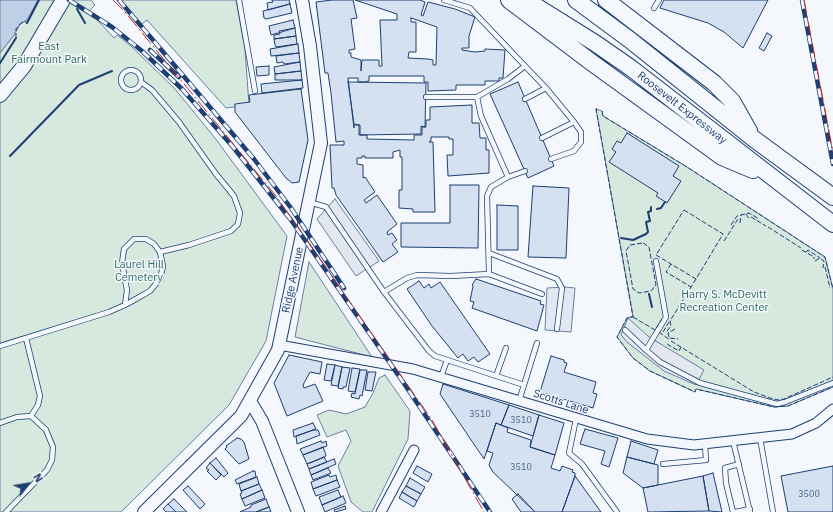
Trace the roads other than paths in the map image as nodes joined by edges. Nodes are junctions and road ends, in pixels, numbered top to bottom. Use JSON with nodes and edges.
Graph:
{"nodes":[{"id":1,"x":63,"y":0,"type":"edge"},
{"id":2,"x":239,"y":0,"type":"edge"},
{"id":3,"x":302,"y":0,"type":"edge"},
{"id":4,"x":444,"y":0,"type":"edge"},
{"id":5,"x":509,"y":0,"type":"edge"},
{"id":6,"x":526,"y":0,"type":"edge"},
{"id":7,"x":576,"y":0,"type":"edge"},
{"id":8,"x":606,"y":0,"type":"edge"},
{"id":9,"x":659,"y":0,"type":"edge"},
{"id":10,"x":654,"y":8,"type":"dead end"},
{"id":11,"x":525,"y":66,"type":"junction"},
{"id":12,"x":141,"y":82,"type":"junction"},
{"id":13,"x":546,"y":88,"type":"junction"},
{"id":14,"x":255,"y":91,"type":"dead end"},
{"id":15,"x":0,"y":95,"type":"edge"},
{"id":16,"x":426,"y":97,"type":"dead end"},
{"id":17,"x":477,"y":97,"type":"junction"},
{"id":18,"x":525,"y":99,"type":"dead end"},
{"id":19,"x":574,"y":122,"type":"junction"},
{"id":20,"x":542,"y":138,"type":"dead end"},
{"id":21,"x":754,"y":139,"type":"junction"},
{"id":22,"x":551,"y":159,"type":"dead end"},
{"id":23,"x":525,"y":171,"type":"dead end"},
{"id":24,"x":508,"y":177,"type":"junction"},
{"id":25,"x":771,"y":177,"type":"junction"},
{"id":26,"x":833,"y":197,"type":"edge"},
{"id":27,"x":309,"y":202,"type":"junction"},
{"id":28,"x":833,"y":224,"type":"edge"},
{"id":29,"x":160,"y":252,"type":"junction"},
{"id":30,"x":489,"y":253,"type":"junction"},
{"id":31,"x":656,"y":261,"type":"dead end"},
{"id":32,"x":489,"y":274,"type":"junction"},
{"id":33,"x":384,"y":292,"type":"junction"},
{"id":34,"x":542,"y":294,"type":"dead end"},
{"id":35,"x":125,"y":305,"type":"junction"},
{"id":36,"x":557,"y":329,"type":"dead end"},
{"id":37,"x":624,"y":330,"type":"dead end"},
{"id":38,"x":26,"y":338,"type":"junction"},
{"id":39,"x":537,"y":343,"type":"dead end"},
{"id":40,"x":279,"y":345,"type":"junction"},
{"id":41,"x":0,"y":346,"type":"edge"},
{"id":42,"x":506,"y":348,"type":"dead end"},
{"id":43,"x":646,"y":350,"type":"junction"},
{"id":44,"x":447,"y":360,"type":"junction"},
{"id":45,"x":496,"y":376,"type":"junction"},
{"id":46,"x":441,"y":377,"type":"junction"},
{"id":47,"x":833,"y":382,"type":"edge"},
{"id":48,"x":524,"y":384,"type":"junction"},
{"id":49,"x":519,"y":401,"type":"junction"},
{"id":50,"x":250,"y":402,"type":"junction"},
{"id":51,"x":833,"y":409,"type":"edge"},
{"id":52,"x":30,"y":416,"type":"junction"},
{"id":53,"x":576,"y":419,"type":"junction"},
{"id":54,"x":0,"y":423,"type":"edge"},
{"id":55,"x":760,"y":438,"type":"junction"},
{"id":56,"x":733,"y":441,"type":"junction"},
{"id":57,"x":705,"y":444,"type":"junction"},
{"id":58,"x":414,"y":450,"type":"dead end"},
{"id":59,"x":663,"y":464,"type":"dead end"},
{"id":60,"x":739,"y":464,"type":"junction"},
{"id":61,"x":750,"y":510,"type":"edge"},
{"id":62,"x":6,"y":512,"type":"edge"},
{"id":63,"x":144,"y":512,"type":"edge"},
{"id":64,"x":298,"y":512,"type":"edge"},
{"id":65,"x":381,"y":512,"type":"edge"},
{"id":66,"x":617,"y":512,"type":"edge"},
{"id":67,"x":734,"y":512,"type":"edge"},
{"id":68,"x":773,"y":512,"type":"edge"}],
"edges":[{"from":1,"to":15,"type":"main road"},
{"from":2,"to":14,"type":"lane"},
{"from":3,"to":27,"type":"main road","name":"Ridge Avenue"},
{"from":4,"to":11,"type":"lane"},
{"from":5,"to":25,"type":"highway"},
{"from":6,"to":25,"type":"highway","name":"Roosevelt Expressway"},
{"from":7,"to":21,"type":"highway","name":"Roosevelt Expressway"},
{"from":8,"to":21,"type":"highway"},
{"from":9,"to":10,"type":"lane"},
{"from":11,"to":13,"type":"lane"},
{"from":11,"to":17,"type":"lane"},
{"from":12,"to":12,"type":"lane"},
{"from":12,"to":29,"type":"lane"},
{"from":13,"to":18,"type":"lane"},
{"from":13,"to":19,"type":"lane"},
{"from":16,"to":17,"type":"lane"},
{"from":17,"to":24,"type":"lane"},
{"from":19,"to":20,"type":"lane"},
{"from":19,"to":22,"type":"lane"},
{"from":21,"to":26,"type":"highway","name":"Roosevelt Expressway"},
{"from":23,"to":24,"type":"lane"},
{"from":24,"to":30,"type":"lane"},
{"from":25,"to":28,"type":"highway","name":"Roosevelt Expressway"},
{"from":27,"to":33,"type":"lane"},
{"from":27,"to":40,"type":"main road","name":"Ridge Avenue"},
{"from":29,"to":35,"type":"lane"},
{"from":29,"to":35,"type":"lane"},
{"from":30,"to":32,"type":"lane"},
{"from":30,"to":36,"type":"lane"},
{"from":31,"to":43,"type":"lane"},
{"from":32,"to":33,"type":"lane"},
{"from":32,"to":34,"type":"lane"},
{"from":33,"to":44,"type":"lane"},
{"from":35,"to":38,"type":"lane"},
{"from":37,"to":43,"type":"lane"},
{"from":38,"to":41,"type":"lane"},
{"from":38,"to":52,"type":"lane"},
{"from":39,"to":48,"type":"lane"},
{"from":40,"to":46,"type":"street","name":"Scotts Lane"},
{"from":40,"to":50,"type":"main road","name":"Ridge Avenue"},
{"from":42,"to":45,"type":"lane"},
{"from":43,"to":47,"type":"lane"},
{"from":44,"to":45,"type":"lane"},
{"from":44,"to":46,"type":"lane"},
{"from":45,"to":48,"type":"lane"},
{"from":46,"to":49,"type":"street","name":"Scotts Lane"},
{"from":48,"to":49,"type":"lane"},
{"from":49,"to":53,"type":"street","name":"Scotts Lane"},
{"from":50,"to":63,"type":"main road","name":"Ridge Avenue"},
{"from":50,"to":64,"type":"main road"},
{"from":51,"to":55,"type":"street","name":"Scotts Lane"},
{"from":52,"to":54,"type":"lane"},
{"from":52,"to":62,"type":"lane"},
{"from":53,"to":57,"type":"street","name":"Scotts Lane"},
{"from":53,"to":66,"type":"lane"},
{"from":55,"to":56,"type":"street","name":"Scotts Lane"},
{"from":55,"to":68,"type":"lane"},
{"from":56,"to":57,"type":"street","name":"Scotts Lane"},
{"from":56,"to":60,"type":"lane"},
{"from":57,"to":59,"type":"lane"},
{"from":58,"to":65,"type":"street"},
{"from":60,"to":61,"type":"lane"},
{"from":60,"to":67,"type":"lane"},
{"from":61,"to":67,"type":"lane"}]}
